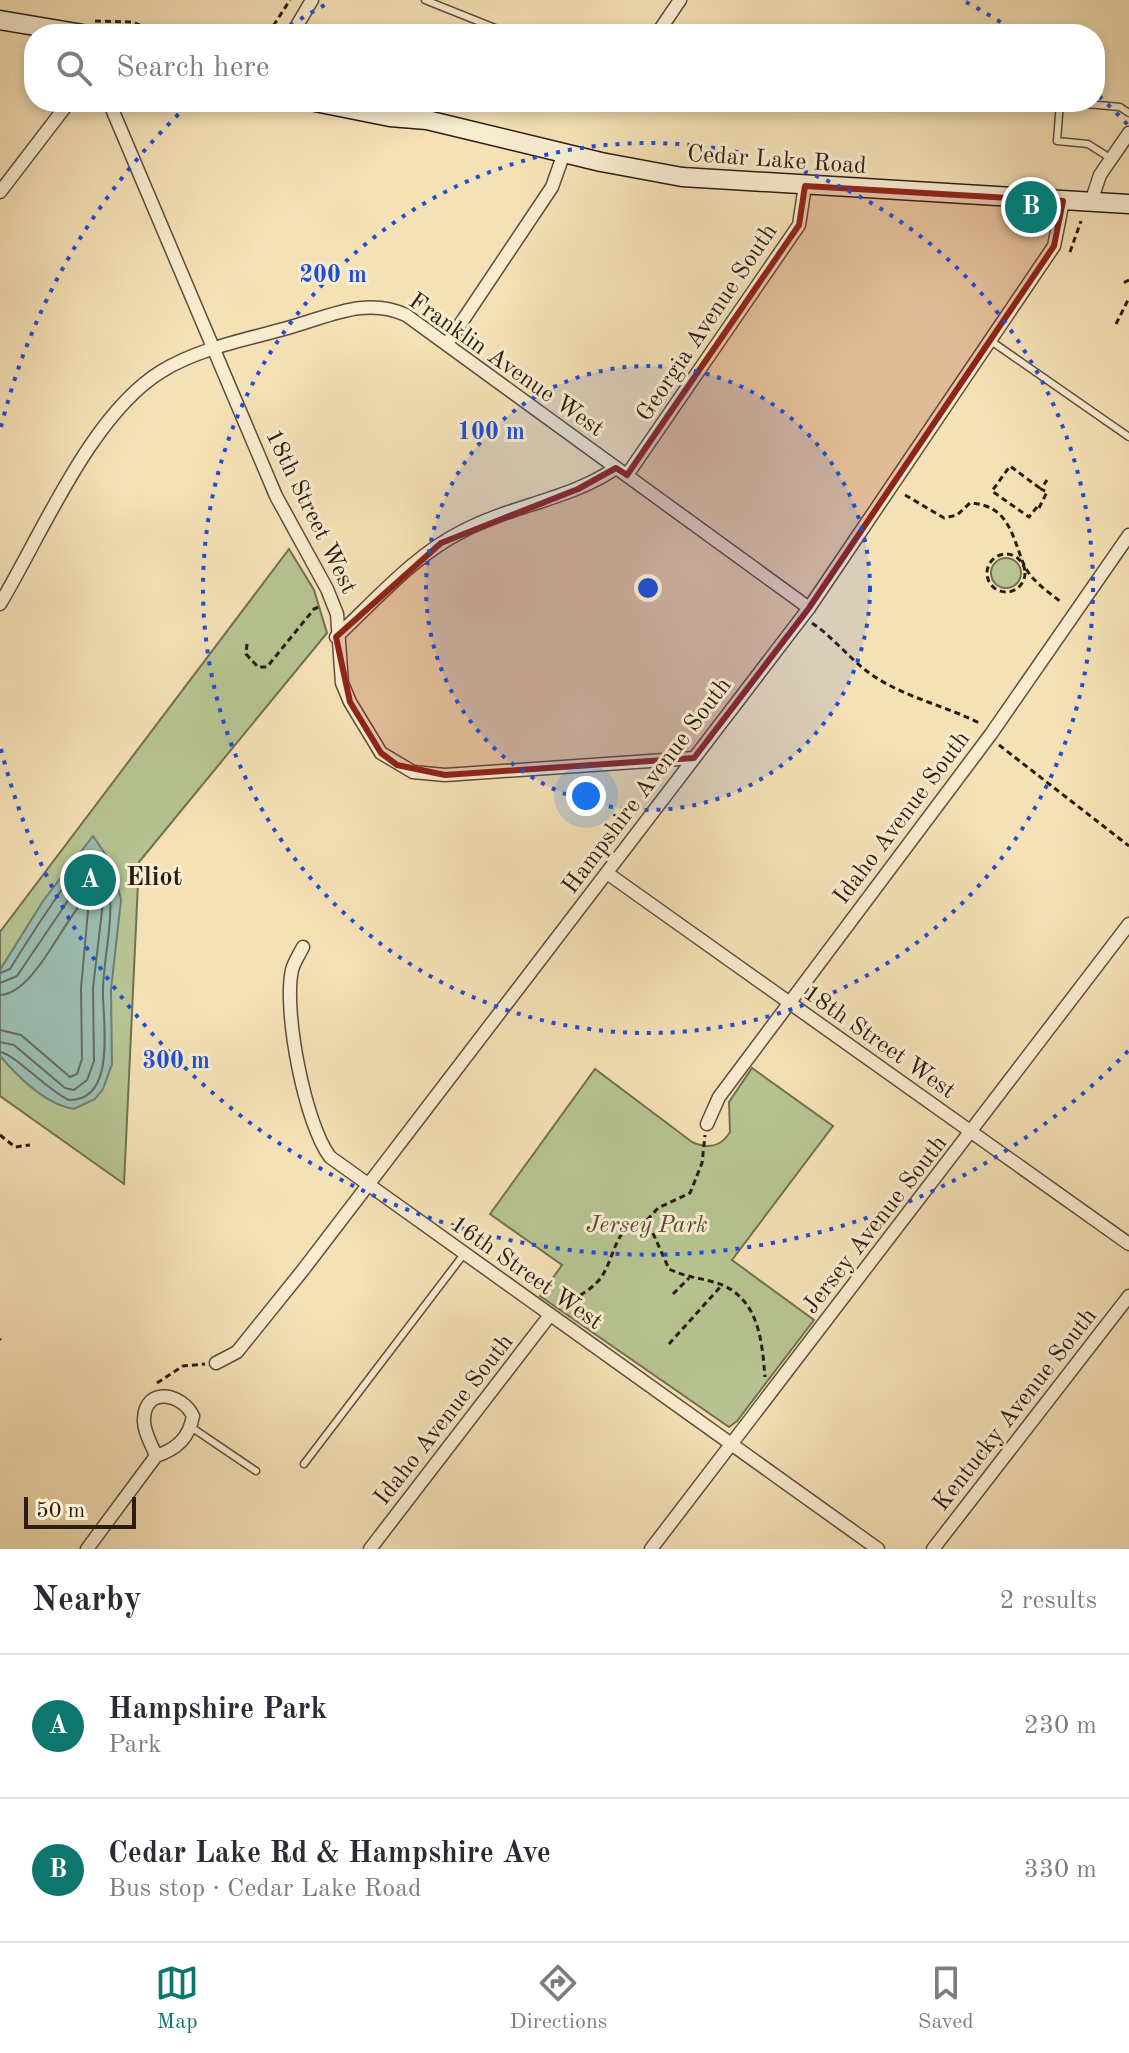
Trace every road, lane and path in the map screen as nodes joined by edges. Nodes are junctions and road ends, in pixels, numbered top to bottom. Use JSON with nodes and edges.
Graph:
{"nodes":[{"id":1,"x":290,"y":0,"type":"edge"},
{"id":2,"x":312,"y":0,"type":"edge"},
{"id":3,"x":425,"y":0,"type":"edge"},
{"id":4,"x":680,"y":0,"type":"edge"},
{"id":5,"x":0,"y":20,"type":"edge"},
{"id":6,"x":49,"y":24,"type":"edge"},
{"id":7,"x":114,"y":24,"type":"edge"},
{"id":8,"x":137,"y":24,"type":"edge"},
{"id":9,"x":274,"y":24,"type":"edge"},
{"id":10,"x":298,"y":24,"type":"edge"},
{"id":11,"x":485,"y":24,"type":"edge"},
{"id":12,"x":664,"y":24,"type":"edge"},
{"id":13,"x":0,"y":29,"type":"edge"},
{"id":14,"x":24,"y":35,"type":"edge"},
{"id":15,"x":1105,"y":106,"type":"edge"},
{"id":16,"x":61,"y":112,"type":"edge"},
{"id":17,"x":113,"y":112,"type":"edge"},
{"id":18,"x":365,"y":112,"type":"edge"},
{"id":19,"x":407,"y":112,"type":"edge"},
{"id":20,"x":1061,"y":112,"type":"edge"},
{"id":21,"x":1129,"y":113,"type":"edge"},
{"id":22,"x":427,"y":120,"type":"junction"},
{"id":23,"x":1129,"y":133,"type":"edge"},
{"id":24,"x":564,"y":153,"type":"junction"},
{"id":25,"x":1111,"y":159,"type":"junction"},
{"id":26,"x":805,"y":186,"type":"junction"},
{"id":27,"x":0,"y":192,"type":"edge"},
{"id":28,"x":1063,"y":201,"type":"junction"},
{"id":29,"x":1091,"y":202,"type":"junction"},
{"id":30,"x":1129,"y":204,"type":"edge"},
{"id":31,"x":1081,"y":221,"type":"dead end"},
{"id":32,"x":1070,"y":252,"type":"dead end"},
{"id":33,"x":1129,"y":298,"type":"edge"},
{"id":34,"x":1124,"y":313,"type":"junction"},
{"id":35,"x":1129,"y":316,"type":"edge"},
{"id":36,"x":1116,"y":324,"type":"dead end"},
{"id":37,"x":991,"y":341,"type":"junction"},
{"id":38,"x":447,"y":344,"type":"junction"},
{"id":39,"x":214,"y":349,"type":"junction"},
{"id":40,"x":1129,"y":437,"type":"edge"},
{"id":41,"x":621,"y":472,"type":"junction"},
{"id":42,"x":1047,"y":480,"type":"dead end"},
{"id":43,"x":1041,"y":489,"type":"junction"},
{"id":44,"x":905,"y":495,"type":"dead end"},
{"id":45,"x":1005,"y":499,"type":"junction"},
{"id":46,"x":997,"y":511,"type":"junction"},
{"id":47,"x":1129,"y":535,"type":"edge"},
{"id":48,"x":1025,"y":566,"type":"junction"},
{"id":49,"x":332,"y":601,"type":"junction"},
{"id":50,"x":1061,"y":602,"type":"dead end"},
{"id":51,"x":0,"y":604,"type":"edge"},
{"id":52,"x":809,"y":608,"type":"junction"},
{"id":53,"x":336,"y":637,"type":"junction"},
{"id":54,"x":247,"y":644,"type":"dead end"},
{"id":55,"x":984,"y":725,"type":"dead end"},
{"id":56,"x":998,"y":744,"type":"dead end"},
{"id":57,"x":694,"y":758,"type":"junction"},
{"id":58,"x":1129,"y":846,"type":"edge"},
{"id":59,"x":607,"y":873,"type":"junction"},
{"id":60,"x":1129,"y":924,"type":"edge"},
{"id":61,"x":303,"y":947,"type":"dead end"},
{"id":62,"x":788,"y":1003,"type":"junction"},
{"id":63,"x":707,"y":1124,"type":"joint"},
{"id":64,"x":972,"y":1132,"type":"junction"},
{"id":65,"x":0,"y":1135,"type":"edge"},
{"id":66,"x":30,"y":1145,"type":"dead end"},
{"id":67,"x":366,"y":1186,"type":"junction"},
{"id":68,"x":647,"y":1220,"type":"junction"},
{"id":69,"x":1129,"y":1244,"type":"edge"},
{"id":70,"x":464,"y":1254,"type":"junction"},
{"id":71,"x":689,"y":1278,"type":"junction"},
{"id":72,"x":722,"y":1285,"type":"junction"},
{"id":73,"x":673,"y":1294,"type":"dead end"},
{"id":74,"x":1129,"y":1296,"type":"edge"},
{"id":75,"x":552,"y":1316,"type":"junction"},
{"id":76,"x":669,"y":1344,"type":"dead end"},
{"id":77,"x":216,"y":1363,"type":"dead end"},
{"id":78,"x":773,"y":1390,"type":"junction"},
{"id":79,"x":191,"y":1427,"type":"junction"},
{"id":80,"x":732,"y":1444,"type":"junction"},
{"id":81,"x":156,"y":1456,"type":"junction"},
{"id":82,"x":304,"y":1464,"type":"dead end"},
{"id":83,"x":256,"y":1471,"type":"dead end"},
{"id":84,"x":87,"y":1549,"type":"edge"},
{"id":85,"x":370,"y":1549,"type":"edge"},
{"id":86,"x":651,"y":1549,"type":"edge"},
{"id":87,"x":878,"y":1549,"type":"edge"},
{"id":88,"x":933,"y":1549,"type":"edge"}],
"edges":[{"from":1,"to":9,"type":"path"},
{"from":2,"to":10,"type":"street"},
{"from":3,"to":11,"type":"lane"},
{"from":4,"to":12,"type":"street"},
{"from":5,"to":6,"type":"street"},
{"from":7,"to":8,"type":"path"},
{"from":13,"to":14,"type":"street"},
{"from":15,"to":21,"type":"lane"},
{"from":16,"to":27,"type":"street"},
{"from":17,"to":39,"type":"street"},
{"from":18,"to":22,"type":"street","name":"Cedar Lake Road"},
{"from":19,"to":22,"type":"street","name":"Cedar Lake Road"},
{"from":20,"to":25,"type":"lane"},
{"from":22,"to":24,"type":"street","name":"Cedar Lake Road"},
{"from":23,"to":25,"type":"street"},
{"from":24,"to":26,"type":"street","name":"Cedar Lake Road"},
{"from":24,"to":38,"type":"street"},
{"from":25,"to":29,"type":"street"},
{"from":26,"to":28,"type":"street","name":"Cedar Lake Road"},
{"from":26,"to":41,"type":"street","name":"Georgia Avenue South"},
{"from":28,"to":29,"type":"street","name":"Cedar Lake Road"},
{"from":28,"to":37,"type":"street","name":"Hampshire Avenue South"},
{"from":29,"to":30,"type":"street","name":"Cedar Lake Road"},
{"from":31,"to":32,"type":"path"},
{"from":33,"to":34,"type":"path"},
{"from":34,"to":35,"type":"path"},
{"from":34,"to":36,"type":"path"},
{"from":37,"to":40,"type":"lane"},
{"from":37,"to":52,"type":"street","name":"Hampshire Avenue South"},
{"from":38,"to":39,"type":"street","name":"Franklin Avenue West"},
{"from":38,"to":41,"type":"street","name":"Franklin Avenue West"},
{"from":39,"to":49,"type":"street","name":"18th Street West"},
{"from":39,"to":51,"type":"street","name":"Franklin Avenue West"},
{"from":41,"to":52,"type":"street","name":"Franklin Avenue West"},
{"from":41,"to":53,"type":"street","name":"Georgia Avenue South"},
{"from":42,"to":43,"type":"path"},
{"from":43,"to":45,"type":"path"},
{"from":43,"to":45,"type":"path"},
{"from":44,"to":46,"type":"path"},
{"from":45,"to":46,"type":"path"},
{"from":46,"to":48,"type":"path"},
{"from":47,"to":62,"type":"street","name":"Idaho Avenue South"},
{"from":48,"to":48,"type":"path"},
{"from":48,"to":50,"type":"path"},
{"from":49,"to":53,"type":"street","name":"18th Street West"},
{"from":49,"to":54,"type":"path"},
{"from":52,"to":55,"type":"path"},
{"from":52,"to":57,"type":"street","name":"Hampshire Avenue South"},
{"from":53,"to":57,"type":"street","name":"18th Street West"},
{"from":56,"to":58,"type":"path"},
{"from":57,"to":59,"type":"street","name":"Hampshire Avenue South"},
{"from":59,"to":62,"type":"street","name":"18th Street West"},
{"from":59,"to":67,"type":"street","name":"Hampshire Avenue South"},
{"from":60,"to":64,"type":"street","name":"Jersey Avenue South"},
{"from":61,"to":67,"type":"street","name":"16th Street West"},
{"from":62,"to":63,"type":"street","name":"Idaho Avenue South"},
{"from":62,"to":64,"type":"street","name":"18th Street West"},
{"from":63,"to":68,"type":"path"},
{"from":64,"to":69,"type":"street","name":"18th Street West"},
{"from":64,"to":78,"type":"street","name":"Jersey Avenue South"},
{"from":65,"to":66,"type":"path"},
{"from":67,"to":70,"type":"street","name":"16th Street West"},
{"from":67,"to":77,"type":"street","name":"Hampshire Avenue South"},
{"from":68,"to":71,"type":"path"},
{"from":68,"to":75,"type":"path"},
{"from":70,"to":75,"type":"street","name":"16th Street West"},
{"from":70,"to":82,"type":"lane"},
{"from":71,"to":72,"type":"path"},
{"from":71,"to":73,"type":"path"},
{"from":72,"to":76,"type":"path"},
{"from":72,"to":78,"type":"path"},
{"from":74,"to":88,"type":"street","name":"Kentucky Avenue South"},
{"from":75,"to":80,"type":"street","name":"16th Street West"},
{"from":75,"to":85,"type":"street","name":"Idaho Avenue South"},
{"from":78,"to":80,"type":"street","name":"Jersey Avenue South"},
{"from":79,"to":81,"type":"street"},
{"from":79,"to":81,"type":"street"},
{"from":79,"to":83,"type":"lane"},
{"from":80,"to":86,"type":"street","name":"Jersey Avenue South"},
{"from":80,"to":87,"type":"street","name":"16th Street West"},
{"from":81,"to":84,"type":"street"}]}
